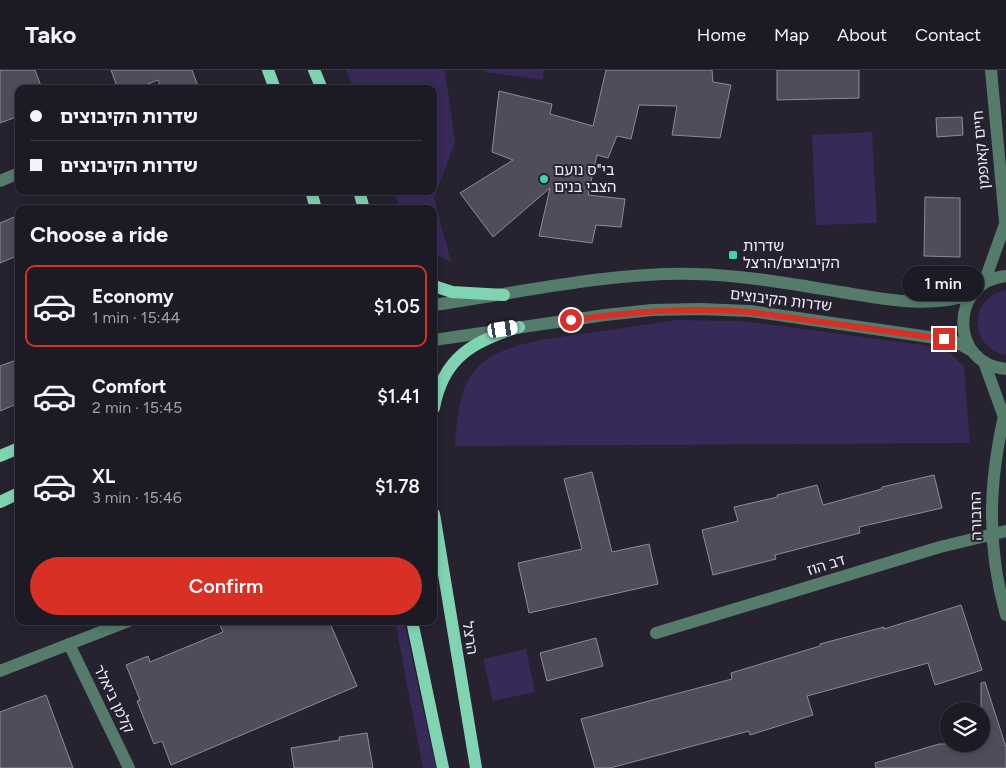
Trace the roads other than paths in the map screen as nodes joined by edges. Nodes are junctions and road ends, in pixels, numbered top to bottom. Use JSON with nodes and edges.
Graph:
{"nodes":[{"id":1,"x":268,"y":70,"type":"edge"},
{"id":2,"x":314,"y":70,"type":"edge"},
{"id":3,"x":991,"y":70,"type":"edge"},
{"id":4,"x":274,"y":85,"type":"edge"},
{"id":5,"x":320,"y":85,"type":"edge"},
{"id":6,"x":15,"y":175,"type":"edge"},
{"id":7,"x":0,"y":181,"type":"edge"},
{"id":8,"x":1005,"y":230,"type":"edge"},
{"id":9,"x":1006,"y":276,"type":"edge"},
{"id":10,"x":984,"y":283,"type":"junction"},
{"id":11,"x":437,"y":287,"type":"edge"},
{"id":12,"x":972,"y":294,"type":"junction"},
{"id":13,"x":504,"y":295,"type":"junction"},
{"id":14,"x":437,"y":305,"type":"edge"},
{"id":15,"x":519,"y":327,"type":"junction"},
{"id":16,"x":437,"y":340,"type":"edge"},
{"id":17,"x":972,"y":351,"type":"junction"},
{"id":18,"x":984,"y":362,"type":"junction"},
{"id":19,"x":1006,"y":369,"type":"edge"},
{"id":20,"x":437,"y":398,"type":"edge"},
{"id":21,"x":1005,"y":414,"type":"edge"},
{"id":22,"x":15,"y":450,"type":"edge"},
{"id":23,"x":0,"y":456,"type":"edge"},
{"id":24,"x":15,"y":495,"type":"edge"},
{"id":25,"x":0,"y":502,"type":"edge"},
{"id":26,"x":1006,"y":531,"type":"edge"},
{"id":27,"x":437,"y":532,"type":"edge"},
{"id":28,"x":992,"y":534,"type":"junction"},
{"id":29,"x":1006,"y":615,"type":"edge"},
{"id":30,"x":119,"y":625,"type":"edge"},
{"id":31,"x":413,"y":625,"type":"edge"},
{"id":32,"x":656,"y":633,"type":"dead end"},
{"id":33,"x":69,"y":644,"type":"junction"},
{"id":34,"x":0,"y":672,"type":"edge"},
{"id":35,"x":128,"y":768,"type":"edge"},
{"id":36,"x":443,"y":768,"type":"edge"},
{"id":37,"x":476,"y":768,"type":"edge"}],
"edges":[{"from":1,"to":4,"type":"main road"},
{"from":2,"to":5,"type":"main road"},
{"from":3,"to":8,"type":"street","name":"חיים קאופמן"},
{"from":6,"to":7,"type":"street"},
{"from":8,"to":10,"type":"street","name":"חיים קאופמן"},
{"from":9,"to":10,"type":"street"},
{"from":10,"to":12,"type":"street"},
{"from":11,"to":13,"type":"main road"},
{"from":12,"to":13,"type":"street","name":"שדרות הקיבוצים"},
{"from":12,"to":17,"type":"street"},
{"from":13,"to":14,"type":"street","name":"שדרות הקיבוצים"},
{"from":15,"to":16,"type":"street","name":"שדרות הקיבוצים"},
{"from":15,"to":17,"type":"street","name":"שדרות הקיבוצים"},
{"from":15,"to":20,"type":"main road"},
{"from":17,"to":18,"type":"street"},
{"from":18,"to":19,"type":"street"},
{"from":18,"to":21,"type":"street","name":"החבורה"},
{"from":21,"to":28,"type":"street","name":"החבורה"},
{"from":22,"to":23,"type":"main road"},
{"from":24,"to":25,"type":"main road"},
{"from":26,"to":28,"type":"street","name":"דב הוז"},
{"from":27,"to":37,"type":"main road","name":"הרצל"},
{"from":28,"to":29,"type":"street","name":"החבורה"},
{"from":28,"to":32,"type":"street","name":"דב הוז"},
{"from":30,"to":33,"type":"street"},
{"from":31,"to":36,"type":"main road"},
{"from":33,"to":34,"type":"street"},
{"from":33,"to":35,"type":"street","name":"קלמן ביאלר"}]}
